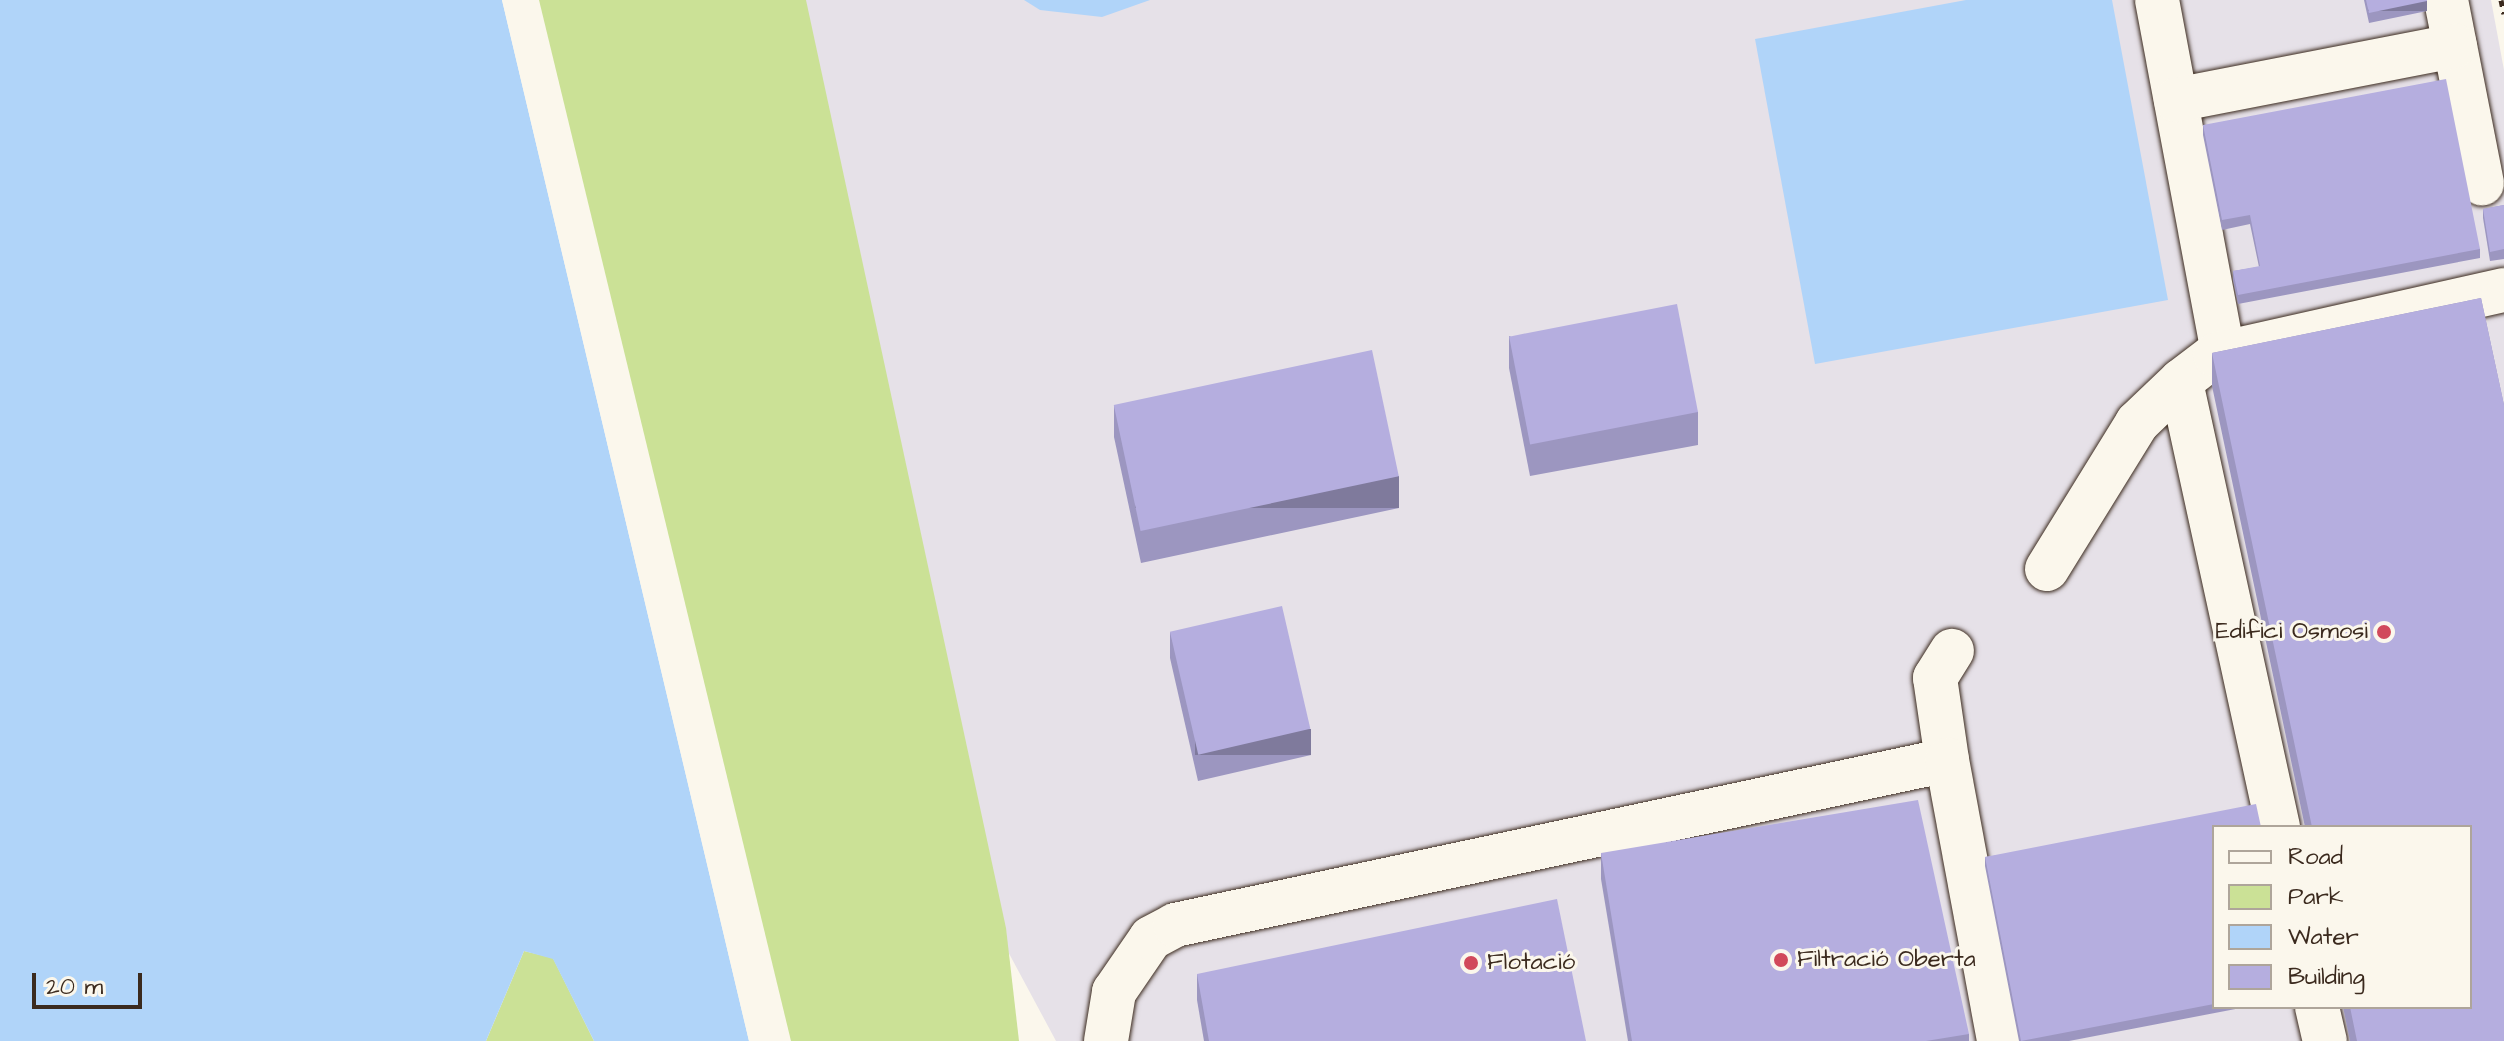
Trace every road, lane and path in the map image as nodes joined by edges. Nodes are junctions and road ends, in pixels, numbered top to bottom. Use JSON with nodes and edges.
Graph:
{"nodes":[{"id":1,"x":2157,"y":0,"type":"edge"},
{"id":2,"x":2446,"y":0,"type":"edge"},
{"id":3,"x":2501,"y":0,"type":"edge"},
{"id":4,"x":2504,"y":14,"type":"edge"},
{"id":5,"x":2455,"y":46,"type":"junction"},
{"id":6,"x":2176,"y":100,"type":"junction"},
{"id":7,"x":2482,"y":184,"type":"dead end"},
{"id":8,"x":2504,"y":290,"type":"edge"},
{"id":9,"x":2223,"y":353,"type":"junction"},
{"id":10,"x":2181,"y":381,"type":"junction"},
{"id":11,"x":2047,"y":569,"type":"dead end"},
{"id":12,"x":1952,"y":651,"type":"dead end"},
{"id":13,"x":1947,"y":760,"type":"junction"},
{"id":14,"x":2278,"y":825,"type":"edge"},
{"id":15,"x":2317,"y":1009,"type":"edge"},
{"id":16,"x":1106,"y":1041,"type":"edge"},
{"id":17,"x":1999,"y":1041,"type":"edge"},
{"id":18,"x":2325,"y":1041,"type":"edge"}],
"edges":[{"from":1,"to":6,"type":"lane"},
{"from":2,"to":5,"type":"lane"},
{"from":3,"to":4,"type":"path"},
{"from":5,"to":6,"type":"lane"},
{"from":5,"to":7,"type":"lane"},
{"from":6,"to":9,"type":"lane"},
{"from":8,"to":9,"type":"lane"},
{"from":9,"to":10,"type":"lane"},
{"from":10,"to":11,"type":"lane"},
{"from":10,"to":14,"type":"lane"},
{"from":12,"to":13,"type":"lane"},
{"from":13,"to":16,"type":"lane"},
{"from":13,"to":17,"type":"lane"},
{"from":15,"to":18,"type":"lane"}]}
